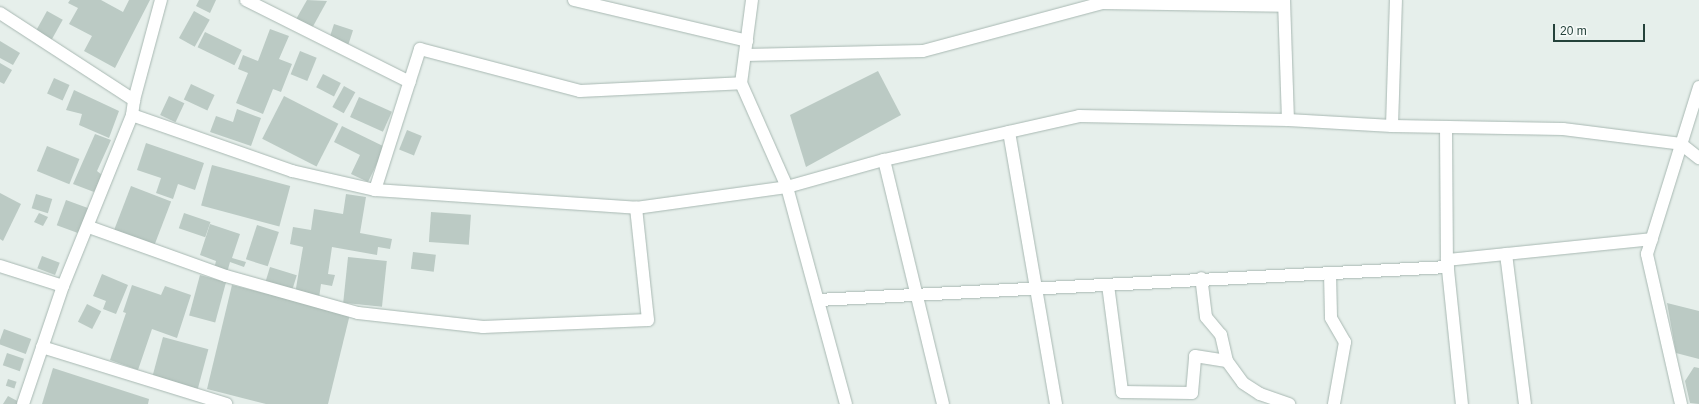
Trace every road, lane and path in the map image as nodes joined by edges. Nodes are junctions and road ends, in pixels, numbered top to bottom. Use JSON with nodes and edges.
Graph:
{"nodes":[{"id":1,"x":161,"y":0,"type":"edge"},
{"id":2,"x":246,"y":0,"type":"edge"},
{"id":3,"x":574,"y":0,"type":"edge"},
{"id":4,"x":752,"y":0,"type":"edge"},
{"id":5,"x":1205,"y":0,"type":"edge"},
{"id":6,"x":1396,"y":0,"type":"edge"},
{"id":7,"x":1284,"y":3,"type":"edge"},
{"id":8,"x":1222,"y":5,"type":"junction"},
{"id":9,"x":0,"y":13,"type":"edge"},
{"id":10,"x":746,"y":41,"type":"junction"},
{"id":11,"x":745,"y":55,"type":"junction"},
{"id":12,"x":410,"y":82,"type":"junction"},
{"id":13,"x":741,"y":84,"type":"junction"},
{"id":14,"x":1699,"y":88,"type":"edge"},
{"id":15,"x":134,"y":100,"type":"junction"},
{"id":16,"x":132,"y":116,"type":"junction"},
{"id":17,"x":1288,"y":120,"type":"junction"},
{"id":18,"x":1392,"y":126,"type":"junction"},
{"id":19,"x":1446,"y":127,"type":"junction"},
{"id":20,"x":1009,"y":132,"type":"junction"},
{"id":21,"x":1681,"y":144,"type":"junction"},
{"id":22,"x":1699,"y":158,"type":"edge"},
{"id":23,"x":884,"y":160,"type":"junction"},
{"id":24,"x":787,"y":187,"type":"junction"},
{"id":25,"x":375,"y":190,"type":"junction"},
{"id":26,"x":636,"y":208,"type":"junction"},
{"id":27,"x":89,"y":227,"type":"junction"},
{"id":28,"x":1652,"y":239,"type":"junction"},
{"id":29,"x":1506,"y":254,"type":"junction"},
{"id":30,"x":1448,"y":264,"type":"junction"},
{"id":31,"x":0,"y":266,"type":"edge"},
{"id":32,"x":1330,"y":273,"type":"junction"},
{"id":33,"x":1201,"y":278,"type":"junction"},
{"id":34,"x":1108,"y":285,"type":"junction"},
{"id":35,"x":63,"y":286,"type":"junction"},
{"id":36,"x":1037,"y":289,"type":"junction"},
{"id":37,"x":917,"y":296,"type":"junction"},
{"id":38,"x":818,"y":300,"type":"junction"},
{"id":39,"x":42,"y":347,"type":"junction"},
{"id":40,"x":1227,"y":361,"type":"junction"},
{"id":41,"x":23,"y":404,"type":"edge"},
{"id":42,"x":226,"y":404,"type":"edge"},
{"id":43,"x":846,"y":404,"type":"edge"},
{"id":44,"x":944,"y":404,"type":"edge"},
{"id":45,"x":1056,"y":404,"type":"edge"},
{"id":46,"x":1289,"y":404,"type":"edge"},
{"id":47,"x":1334,"y":404,"type":"edge"},
{"id":48,"x":1462,"y":404,"type":"edge"},
{"id":49,"x":1525,"y":404,"type":"edge"},
{"id":50,"x":1681,"y":404,"type":"edge"}],
"edges":[{"from":1,"to":15,"type":"street"},
{"from":2,"to":12,"type":"street"},
{"from":3,"to":10,"type":"street"},
{"from":4,"to":10,"type":"street"},
{"from":5,"to":8,"type":"street"},
{"from":6,"to":18,"type":"street"},
{"from":7,"to":8,"type":"street"},
{"from":7,"to":17,"type":"street"},
{"from":8,"to":11,"type":"street"},
{"from":9,"to":15,"type":"street"},
{"from":10,"to":11,"type":"street"},
{"from":11,"to":13,"type":"street"},
{"from":12,"to":13,"type":"street"},
{"from":12,"to":25,"type":"street"},
{"from":13,"to":24,"type":"street"},
{"from":14,"to":21,"type":"street"},
{"from":15,"to":16,"type":"street"},
{"from":16,"to":25,"type":"street"},
{"from":16,"to":27,"type":"street"},
{"from":17,"to":18,"type":"street"},
{"from":17,"to":20,"type":"street"},
{"from":18,"to":19,"type":"street"},
{"from":19,"to":21,"type":"street"},
{"from":19,"to":30,"type":"street"},
{"from":20,"to":23,"type":"street"},
{"from":20,"to":36,"type":"street"},
{"from":21,"to":22,"type":"street"},
{"from":21,"to":28,"type":"street"},
{"from":23,"to":24,"type":"street"},
{"from":23,"to":37,"type":"street"},
{"from":24,"to":26,"type":"street"},
{"from":24,"to":38,"type":"street"},
{"from":25,"to":26,"type":"street"},
{"from":26,"to":27,"type":"street"},
{"from":27,"to":35,"type":"street"},
{"from":28,"to":29,"type":"street"},
{"from":28,"to":50,"type":"street"},
{"from":29,"to":30,"type":"street"},
{"from":29,"to":49,"type":"street"},
{"from":30,"to":32,"type":"street"},
{"from":30,"to":48,"type":"street"},
{"from":31,"to":35,"type":"street"},
{"from":32,"to":33,"type":"street"},
{"from":32,"to":47,"type":"street"},
{"from":33,"to":34,"type":"street"},
{"from":33,"to":40,"type":"street"},
{"from":34,"to":36,"type":"street"},
{"from":34,"to":40,"type":"street"},
{"from":35,"to":39,"type":"street"},
{"from":36,"to":37,"type":"street"},
{"from":36,"to":45,"type":"street"},
{"from":37,"to":38,"type":"street"},
{"from":37,"to":44,"type":"street"},
{"from":38,"to":43,"type":"street"},
{"from":39,"to":41,"type":"street"},
{"from":39,"to":42,"type":"street"},
{"from":40,"to":46,"type":"street"}]}
